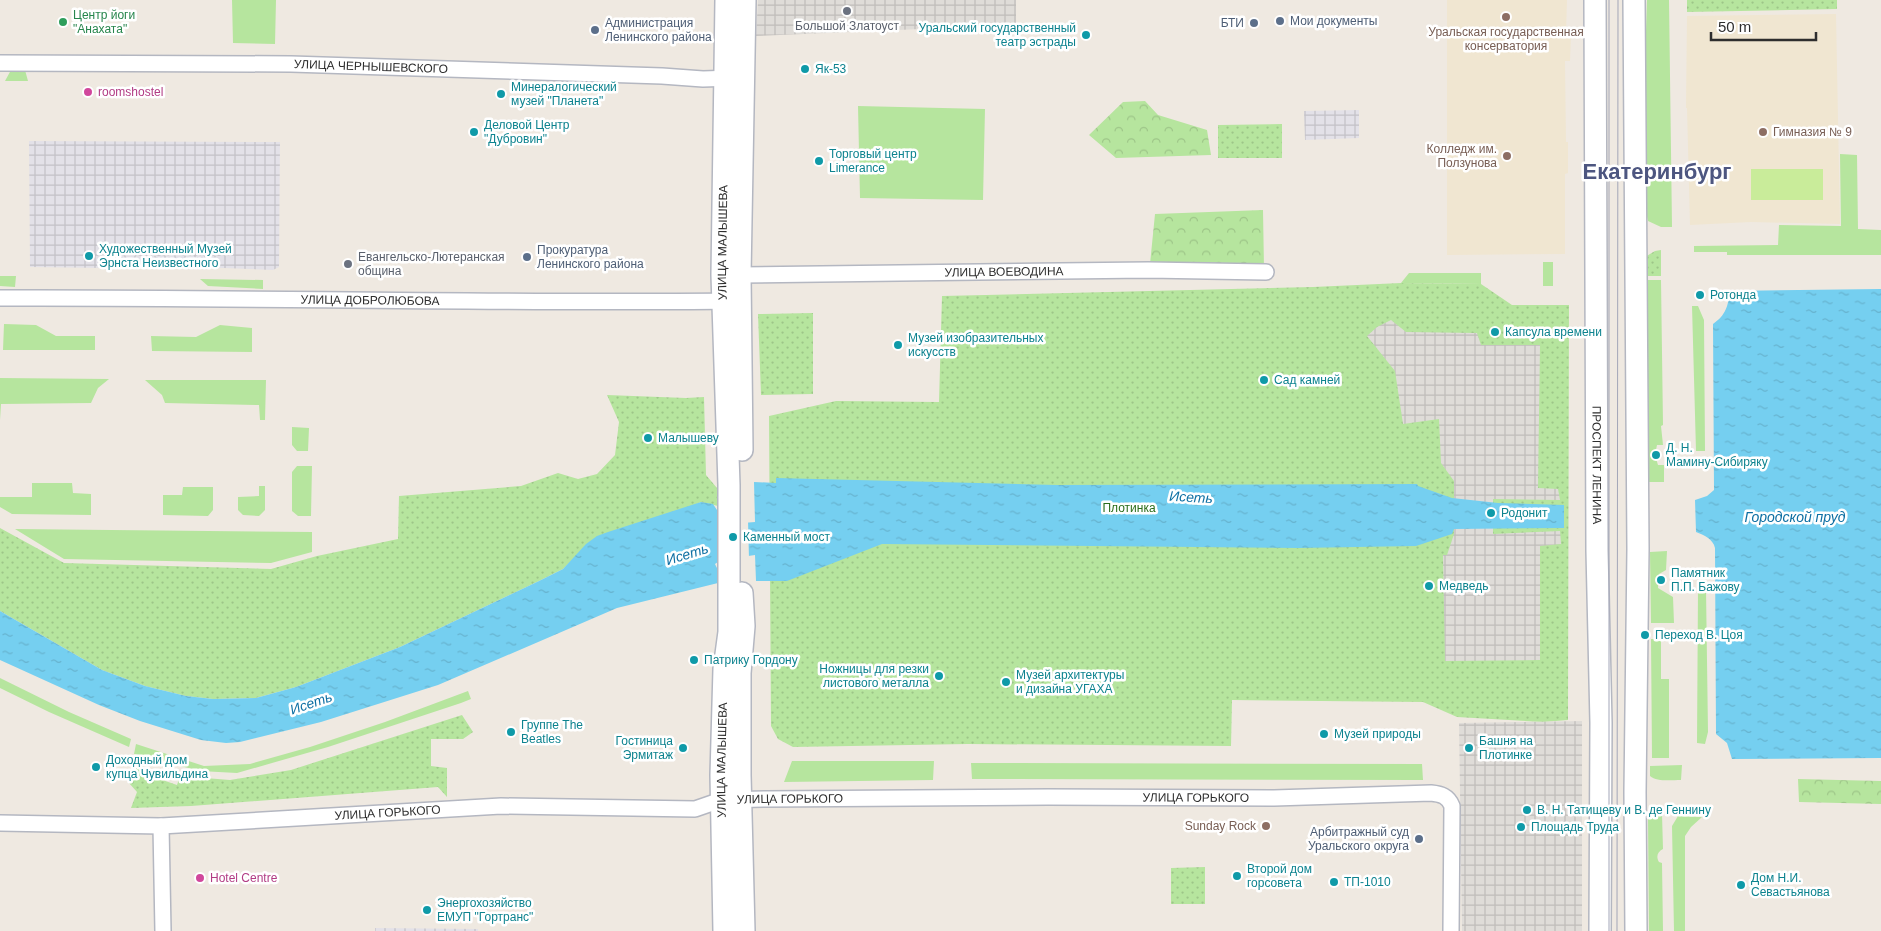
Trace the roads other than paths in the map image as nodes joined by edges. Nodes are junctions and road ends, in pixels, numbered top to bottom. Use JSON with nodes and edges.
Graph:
{"nodes":[{"id":1,"x":726,"y":0,"type":"edge"},
{"id":2,"x":745,"y":0,"type":"edge"},
{"id":3,"x":1595,"y":0,"type":"edge"},
{"id":4,"x":1634,"y":0,"type":"edge"},
{"id":5,"x":0,"y":63,"type":"edge"},
{"id":6,"x":734,"y":78,"type":"junction"},
{"id":7,"x":1266,"y":272,"type":"dead end"},
{"id":8,"x":740,"y":275,"type":"junction"},
{"id":9,"x":0,"y":298,"type":"edge"},
{"id":10,"x":731,"y":301,"type":"junction"},
{"id":11,"x":730,"y":800,"type":"junction"},
{"id":12,"x":0,"y":823,"type":"edge"},
{"id":13,"x":161,"y":826,"type":"junction"},
{"id":14,"x":163,"y":931,"type":"edge"},
{"id":15,"x":724,"y":931,"type":"edge"},
{"id":16,"x":744,"y":931,"type":"edge"},
{"id":17,"x":1450,"y":931,"type":"edge"},
{"id":18,"x":1600,"y":931,"type":"edge"},
{"id":19,"x":1636,"y":931,"type":"edge"}],
"edges":[{"from":1,"to":6,"type":"main road","name":"УЛИЦА МАЛЫШЕВА"},
{"from":2,"to":6,"type":"main road","name":"УЛИЦА МАЛЫШЕВА"},
{"from":3,"to":18,"type":"main road","name":"ПРОСПЕКТ ЛЕНИНА"},
{"from":4,"to":19,"type":"main road"},
{"from":5,"to":6,"type":"street","name":"УЛИЦА ЧЕРНЫШЕВСКОГО"},
{"from":6,"to":8,"type":"main road","name":"УЛИЦА МАЛЫШЕВА"},
{"from":6,"to":10,"type":"main road","name":"УЛИЦА МАЛЫШЕВА"},
{"from":7,"to":8,"type":"street","name":"УЛИЦА ВОЕВОДИНА"},
{"from":8,"to":10,"type":"main road","name":"УЛИЦА МАЛЫШЕВА"},
{"from":9,"to":10,"type":"street","name":"УЛИЦА ДОБРОЛЮБОВА"},
{"from":10,"to":11,"type":"main road","name":"УЛИЦА МАЛЫШЕВА"},
{"from":11,"to":13,"type":"street","name":"УЛИЦА ГОРЬКОГО"},
{"from":11,"to":15,"type":"main road","name":"УЛИЦА МАЛЫШЕВА"},
{"from":11,"to":16,"type":"main road","name":"УЛИЦА МАЛЫШЕВА"},
{"from":11,"to":17,"type":"street","name":"УЛИЦА ГОРЬКОГО"},
{"from":12,"to":13,"type":"street","name":"УЛИЦА ГОРЬКОГО"},
{"from":13,"to":14,"type":"street"}]}
